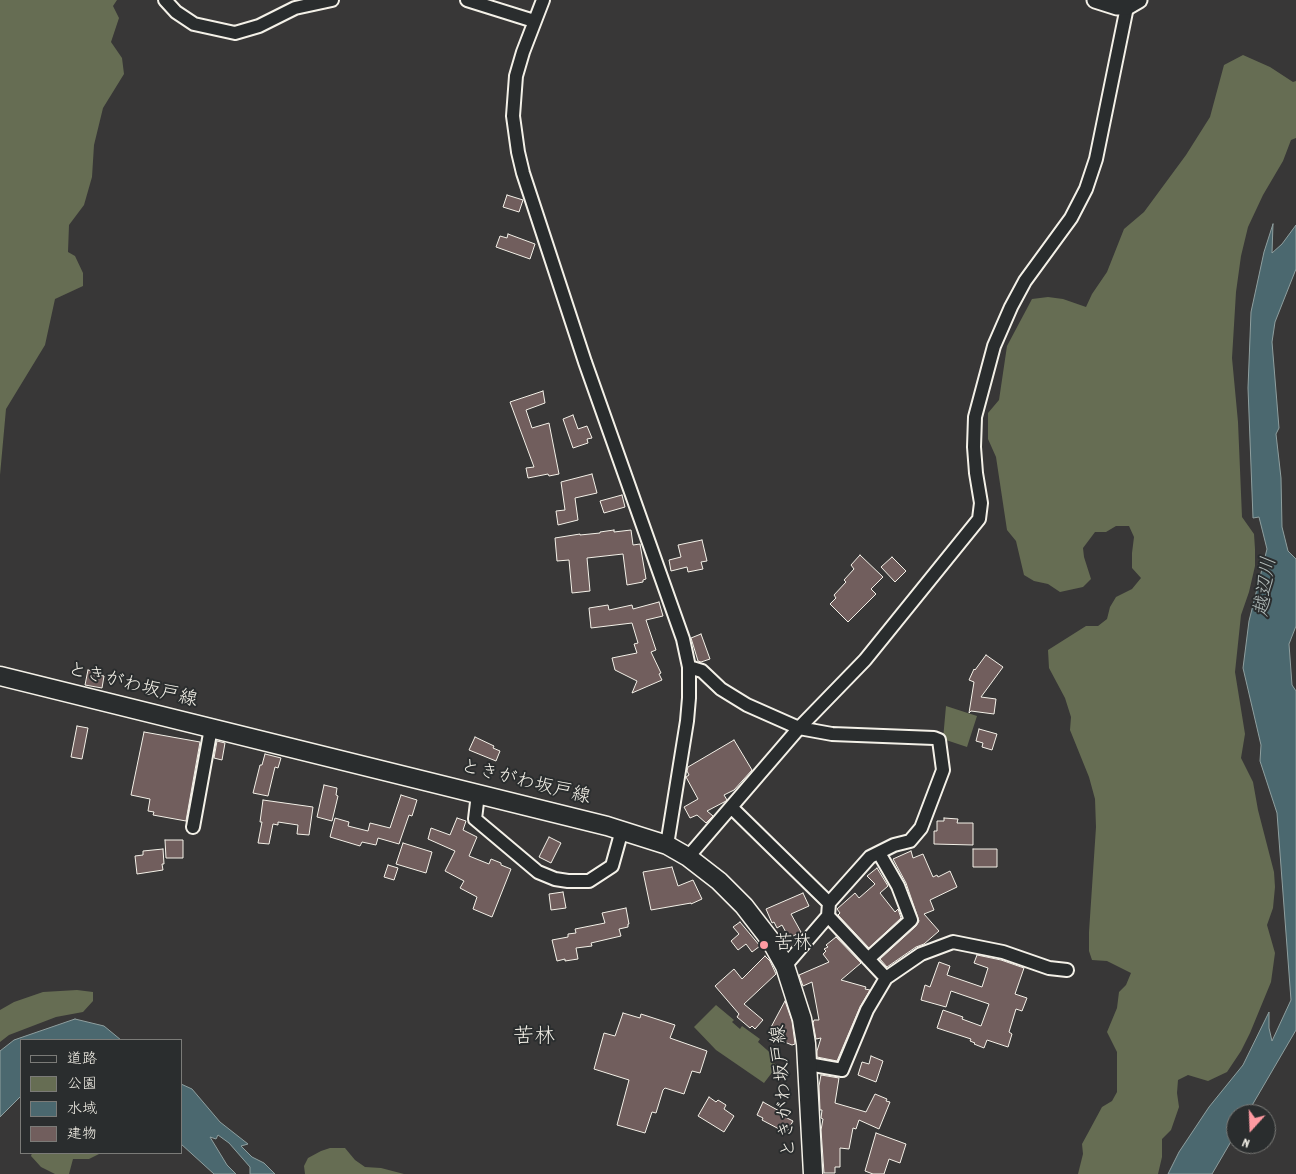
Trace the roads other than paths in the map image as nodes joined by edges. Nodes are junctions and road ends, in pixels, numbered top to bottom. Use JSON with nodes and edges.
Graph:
{"nodes":[{"id":1,"x":165,"y":0,"type":"edge"},
{"id":2,"x":332,"y":0,"type":"edge"},
{"id":3,"x":467,"y":0,"type":"edge"},
{"id":4,"x":543,"y":0,"type":"edge"},
{"id":5,"x":1095,"y":0,"type":"edge"},
{"id":6,"x":1133,"y":4,"type":"edge"},
{"id":7,"x":534,"y":21,"type":"junction"},
{"id":8,"x":689,"y":668,"type":"junction"},
{"id":9,"x":0,"y":676,"type":"edge"},
{"id":10,"x":211,"y":728,"type":"junction"},
{"id":11,"x":799,"y":728,"type":"junction"},
{"id":12,"x":478,"y":794,"type":"junction"},
{"id":13,"x":731,"y":807,"type":"junction"},
{"id":14,"x":193,"y":827,"type":"dead end"},
{"id":15,"x":622,"y":830,"type":"junction"},
{"id":16,"x":667,"y":845,"type":"junction"},
{"id":17,"x":879,"y":853,"type":"junction"},
{"id":18,"x":688,"y":857,"type":"junction"},
{"id":19,"x":829,"y":903,"type":"junction"},
{"id":20,"x":828,"y":916,"type":"junction"},
{"id":21,"x":868,"y":959,"type":"junction"},
{"id":22,"x":785,"y":966,"type":"junction"},
{"id":23,"x":1067,"y":970,"type":"dead end"},
{"id":24,"x":886,"y":978,"type":"junction"},
{"id":25,"x":808,"y":1064,"type":"junction"},
{"id":26,"x":813,"y":1174,"type":"edge"}],
"edges":[{"from":1,"to":2,"type":"street"},
{"from":3,"to":7,"type":"street"},
{"from":4,"to":7,"type":"street"},
{"from":5,"to":6,"type":"street"},
{"from":6,"to":11,"type":"street"},
{"from":7,"to":8,"type":"street"},
{"from":8,"to":11,"type":"street"},
{"from":8,"to":16,"type":"street"},
{"from":9,"to":10,"type":"main road","name":"ときがわ坂戸線"},
{"from":10,"to":12,"type":"main road","name":"ときがわ坂戸線"},
{"from":10,"to":14,"type":"street"},
{"from":11,"to":13,"type":"street"},
{"from":11,"to":17,"type":"street"},
{"from":12,"to":15,"type":"main road","name":"ときがわ坂戸線"},
{"from":12,"to":15,"type":"street"},
{"from":13,"to":18,"type":"street"},
{"from":13,"to":19,"type":"street"},
{"from":15,"to":16,"type":"main road","name":"ときがわ坂戸線"},
{"from":16,"to":18,"type":"main road","name":"ときがわ坂戸線"},
{"from":17,"to":19,"type":"street"},
{"from":17,"to":21,"type":"street"},
{"from":18,"to":22,"type":"main road","name":"ときがわ坂戸線"},
{"from":19,"to":20,"type":"street"},
{"from":20,"to":21,"type":"street"},
{"from":20,"to":22,"type":"street"},
{"from":21,"to":24,"type":"street"},
{"from":22,"to":25,"type":"main road","name":"ときがわ坂戸線"},
{"from":23,"to":24,"type":"street"},
{"from":24,"to":25,"type":"street"},
{"from":25,"to":26,"type":"main road","name":"ときがわ坂戸線"}]}
